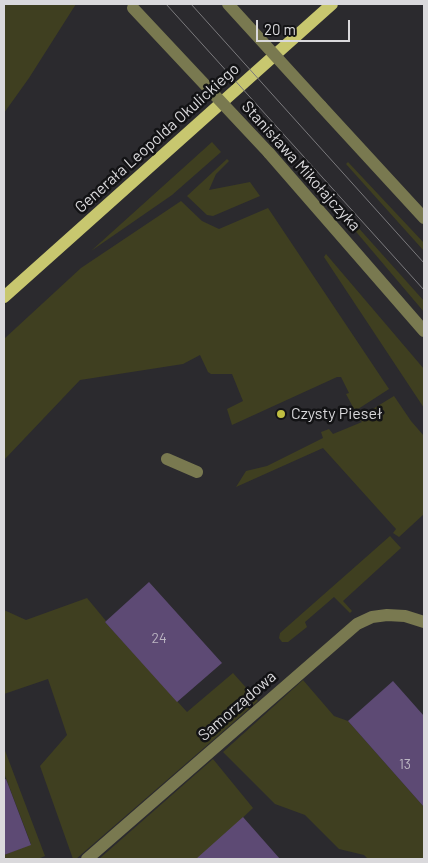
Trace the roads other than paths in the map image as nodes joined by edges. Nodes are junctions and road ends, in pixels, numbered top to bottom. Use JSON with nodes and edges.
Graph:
{"nodes":[{"id":1,"x":228,"y":4,"type":"edge"},
{"id":2,"x":332,"y":4,"type":"edge"},
{"id":3,"x":131,"y":6,"type":"edge"},
{"id":4,"x":424,"y":218,"type":"edge"},
{"id":5,"x":4,"y":298,"type":"edge"},
{"id":6,"x":424,"y":331,"type":"edge"},
{"id":7,"x":167,"y":459,"type":"dead end"},
{"id":8,"x":197,"y":472,"type":"dead end"},
{"id":9,"x":424,"y":622,"type":"edge"},
{"id":10,"x":87,"y":859,"type":"edge"}],
"edges":[{"from":1,"to":4,"type":"street","bridge":true},
{"from":2,"to":5,"type":"main road","name":"Generała Leopolda Okulickiego"},
{"from":3,"to":6,"type":"street","name":"Stanisława Mikołajczyka","bridge":true},
{"from":7,"to":8,"type":"street"},
{"from":9,"to":10,"type":"street","name":"Samorządowa"}]}
